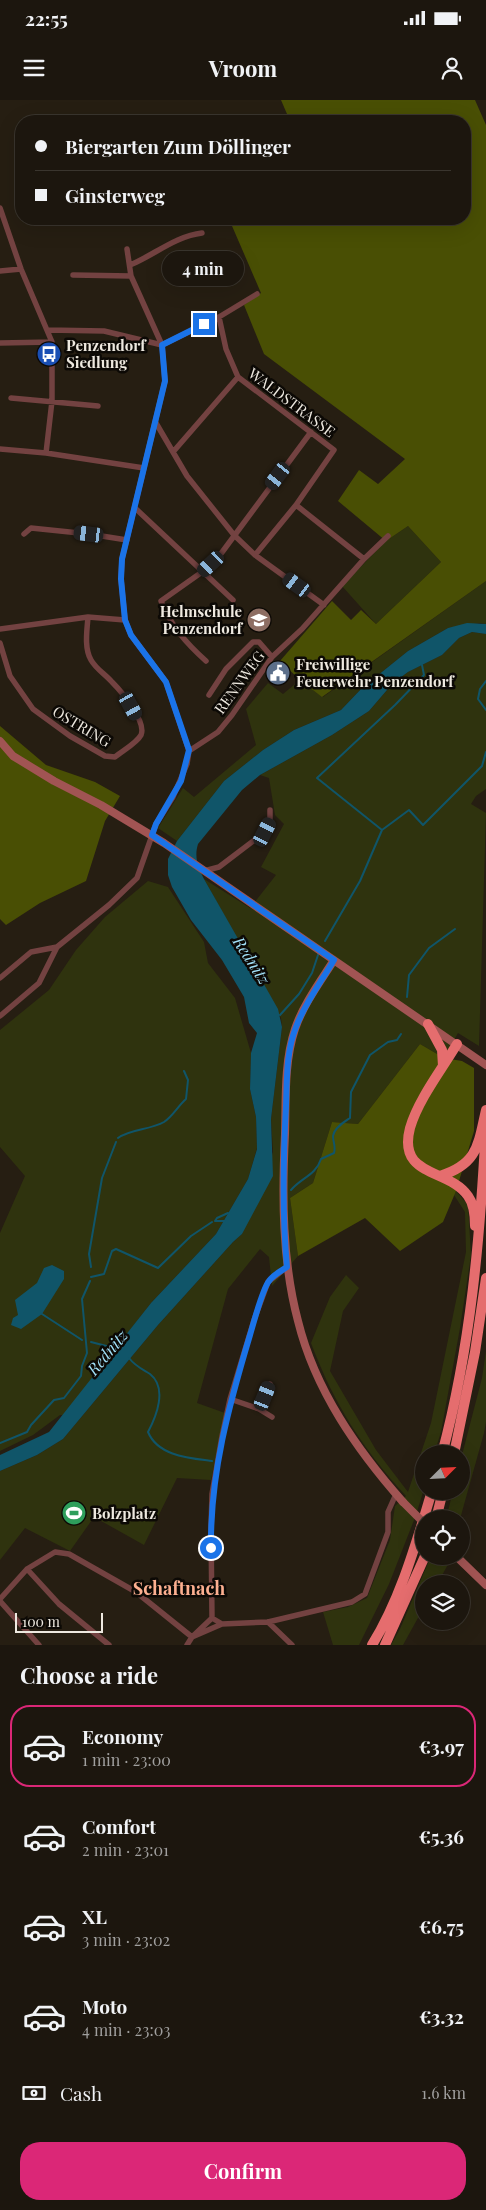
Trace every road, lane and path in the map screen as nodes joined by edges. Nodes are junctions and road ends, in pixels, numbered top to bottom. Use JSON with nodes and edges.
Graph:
{"nodes":[{"id":1,"x":0,"y":208,"type":"edge"},
{"id":2,"x":202,"y":233,"type":"dead end"},
{"id":3,"x":127,"y":249,"type":"dead end"},
{"id":4,"x":130,"y":265,"type":"junction"},
{"id":5,"x":21,"y":269,"type":"junction"},
{"id":6,"x":0,"y":271,"type":"edge"},
{"id":7,"x":72,"y":275,"type":"dead end"},
{"id":8,"x":131,"y":276,"type":"junction"},
{"id":9,"x":257,"y":294,"type":"dead end"},
{"id":10,"x":219,"y":317,"type":"junction"},
{"id":11,"x":48,"y":330,"type":"junction"},
{"id":12,"x":52,"y":342,"type":"junction"},
{"id":13,"x":0,"y":343,"type":"edge"},
{"id":14,"x":162,"y":345,"type":"junction"},
{"id":15,"x":238,"y":377,"type":"junction"},
{"id":16,"x":11,"y":398,"type":"dead end"},
{"id":17,"x":52,"y":401,"type":"junction"},
{"id":18,"x":98,"y":406,"type":"dead end"},
{"id":19,"x":156,"y":423,"type":"junction"},
{"id":20,"x":312,"y":432,"type":"junction"},
{"id":21,"x":0,"y":449,"type":"edge"},
{"id":22,"x":172,"y":452,"type":"junction"},
{"id":23,"x":46,"y":453,"type":"junction"},
{"id":24,"x":144,"y":468,"type":"junction"},
{"id":25,"x":296,"y":505,"type":"junction"},
{"id":26,"x":135,"y":508,"type":"junction"},
{"id":27,"x":24,"y":534,"type":"dead end"},
{"id":28,"x":234,"y":535,"type":"junction"},
{"id":29,"x":388,"y":536,"type":"dead end"},
{"id":30,"x":127,"y":540,"type":"junction"},
{"id":31,"x":256,"y":555,"type":"junction"},
{"id":32,"x":364,"y":559,"type":"junction"},
{"id":33,"x":202,"y":572,"type":"junction"},
{"id":34,"x":233,"y":600,"type":"dead end"},
{"id":35,"x":324,"y":605,"type":"junction"},
{"id":36,"x":88,"y":617,"type":"junction"},
{"id":37,"x":125,"y":620,"type":"junction"},
{"id":38,"x":0,"y":629,"type":"edge"},
{"id":39,"x":0,"y":643,"type":"edge"},
{"id":40,"x":272,"y":657,"type":"junction"},
{"id":41,"x":206,"y":661,"type":"dead end"},
{"id":42,"x":209,"y":695,"type":"dead end"},
{"id":43,"x":0,"y":741,"type":"edge"},
{"id":44,"x":189,"y":750,"type":"junction"},
{"id":45,"x":270,"y":810,"type":"dead end"},
{"id":46,"x":152,"y":835,"type":"junction"},
{"id":47,"x":202,"y":869,"type":"junction"},
{"id":48,"x":57,"y":947,"type":"junction"},
{"id":49,"x":334,"y":960,"type":"junction"},
{"id":50,"x":0,"y":978,"type":"edge"},
{"id":51,"x":0,"y":1016,"type":"edge"},
{"id":52,"x":428,"y":1024,"type":"junction"},
{"id":53,"x":457,"y":1044,"type":"junction"},
{"id":54,"x":486,"y":1065,"type":"edge"},
{"id":55,"x":443,"y":1066,"type":"junction"},
{"id":56,"x":486,"y":1110,"type":"edge"},
{"id":57,"x":486,"y":1126,"type":"edge"},
{"id":58,"x":440,"y":1176,"type":"junction"},
{"id":59,"x":287,"y":1267,"type":"junction"},
{"id":60,"x":476,"y":1273,"type":"junction"},
{"id":61,"x":486,"y":1278,"type":"edge"},
{"id":62,"x":486,"y":1290,"type":"edge"},
{"id":63,"x":483,"y":1302,"type":"junction"},
{"id":64,"x":270,"y":1384,"type":"dead end"},
{"id":65,"x":230,"y":1400,"type":"junction"},
{"id":66,"x":259,"y":1409,"type":"junction"},
{"id":67,"x":272,"y":1416,"type":"dead end"},
{"id":68,"x":444,"y":1445,"type":"edge"},
{"id":69,"x":456,"y":1445,"type":"edge"},
{"id":70,"x":396,"y":1494,"type":"junction"},
{"id":71,"x":429,"y":1500,"type":"edge"},
{"id":72,"x":415,"y":1514,"type":"edge"},
{"id":73,"x":421,"y":1565,"type":"edge"},
{"id":74,"x":466,"y":1565,"type":"edge"},
{"id":75,"x":28,"y":1569,"type":"junction"},
{"id":76,"x":486,"y":1584,"type":"edge"},
{"id":77,"x":0,"y":1600,"type":"edge"},
{"id":78,"x":212,"y":1618,"type":"junction"},
{"id":79,"x":268,"y":1622,"type":"junction"},
{"id":80,"x":222,"y":1624,"type":"junction"},
{"id":81,"x":192,"y":1637,"type":"junction"},
{"id":82,"x":39,"y":1645,"type":"edge"},
{"id":83,"x":108,"y":1645,"type":"edge"},
{"id":84,"x":187,"y":1645,"type":"edge"},
{"id":85,"x":292,"y":1645,"type":"edge"},
{"id":86,"x":372,"y":1645,"type":"edge"},
{"id":87,"x":385,"y":1645,"type":"edge"}],
"edges":[{"from":1,"to":5,"type":"street"},
{"from":2,"to":4,"type":"street"},
{"from":3,"to":4,"type":"street"},
{"from":4,"to":8,"type":"street"},
{"from":5,"to":6,"type":"street"},
{"from":5,"to":11,"type":"street"},
{"from":7,"to":8,"type":"street"},
{"from":8,"to":14,"type":"street"},
{"from":9,"to":10,"type":"street"},
{"from":10,"to":14,"type":"street"},
{"from":10,"to":15,"type":"street","name":"WALDSTRASSE"},
{"from":11,"to":12,"type":"street"},
{"from":11,"to":14,"type":"street"},
{"from":12,"to":13,"type":"street"},
{"from":12,"to":17,"type":"street"},
{"from":14,"to":19,"type":"street"},
{"from":15,"to":20,"type":"street","name":"WALDSTRASSE"},
{"from":15,"to":22,"type":"street"},
{"from":16,"to":17,"type":"street"},
{"from":17,"to":18,"type":"street"},
{"from":17,"to":23,"type":"street"},
{"from":19,"to":22,"type":"street"},
{"from":19,"to":24,"type":"street"},
{"from":20,"to":25,"type":"street","name":"WALDSTRASSE"},
{"from":20,"to":28,"type":"street"},
{"from":21,"to":23,"type":"street"},
{"from":22,"to":28,"type":"street"},
{"from":23,"to":24,"type":"street"},
{"from":24,"to":26,"type":"street"},
{"from":25,"to":31,"type":"street"},
{"from":25,"to":32,"type":"street"},
{"from":26,"to":30,"type":"street"},
{"from":26,"to":33,"type":"street"},
{"from":27,"to":30,"type":"street"},
{"from":28,"to":31,"type":"street"},
{"from":28,"to":33,"type":"street"},
{"from":29,"to":32,"type":"street","name":"RENNWEG"},
{"from":30,"to":37,"type":"street"},
{"from":31,"to":35,"type":"street"},
{"from":32,"to":35,"type":"street","name":"RENNWEG"},
{"from":33,"to":34,"type":"street"},
{"from":33,"to":41,"type":"street"},
{"from":35,"to":40,"type":"street","name":"RENNWEG"},
{"from":36,"to":37,"type":"street"},
{"from":36,"to":38,"type":"street"},
{"from":36,"to":39,"type":"street","name":"OSTRING"},
{"from":37,"to":44,"type":"street"},
{"from":40,"to":42,"type":"street"},
{"from":40,"to":44,"type":"street","name":"RENNWEG"},
{"from":43,"to":46,"type":"street"},
{"from":44,"to":46,"type":"street"},
{"from":45,"to":47,"type":"street"},
{"from":46,"to":47,"type":"street"},
{"from":46,"to":48,"type":"street"},
{"from":47,"to":49,"type":"street"},
{"from":48,"to":50,"type":"street"},
{"from":48,"to":51,"type":"street"},
{"from":49,"to":52,"type":"street"},
{"from":49,"to":59,"type":"street"},
{"from":52,"to":53,"type":"street"},
{"from":52,"to":55,"type":"highway"},
{"from":53,"to":54,"type":"street"},
{"from":53,"to":55,"type":"highway"},
{"from":55,"to":58,"type":"highway"},
{"from":56,"to":58,"type":"highway"},
{"from":57,"to":60,"type":"highway"},
{"from":58,"to":60,"type":"highway"},
{"from":59,"to":65,"type":"street"},
{"from":59,"to":70,"type":"street"},
{"from":60,"to":68,"type":"highway"},
{"from":61,"to":63,"type":"highway"},
{"from":62,"to":63,"type":"highway"},
{"from":63,"to":69,"type":"highway"},
{"from":64,"to":66,"type":"street"},
{"from":65,"to":66,"type":"street"},
{"from":65,"to":78,"type":"street"},
{"from":66,"to":67,"type":"street"},
{"from":70,"to":72,"type":"street","bridge":true},
{"from":70,"to":79,"type":"street"},
{"from":71,"to":86,"type":"highway"},
{"from":73,"to":87,"type":"highway"},
{"from":74,"to":76,"type":"street"},
{"from":75,"to":77,"type":"street"},
{"from":75,"to":81,"type":"street"},
{"from":75,"to":83,"type":"street"},
{"from":77,"to":82,"type":"street"},
{"from":78,"to":80,"type":"street"},
{"from":78,"to":81,"type":"street"},
{"from":79,"to":80,"type":"street"},
{"from":79,"to":85,"type":"street"},
{"from":80,"to":81,"type":"street"},
{"from":81,"to":84,"type":"street"}]}
